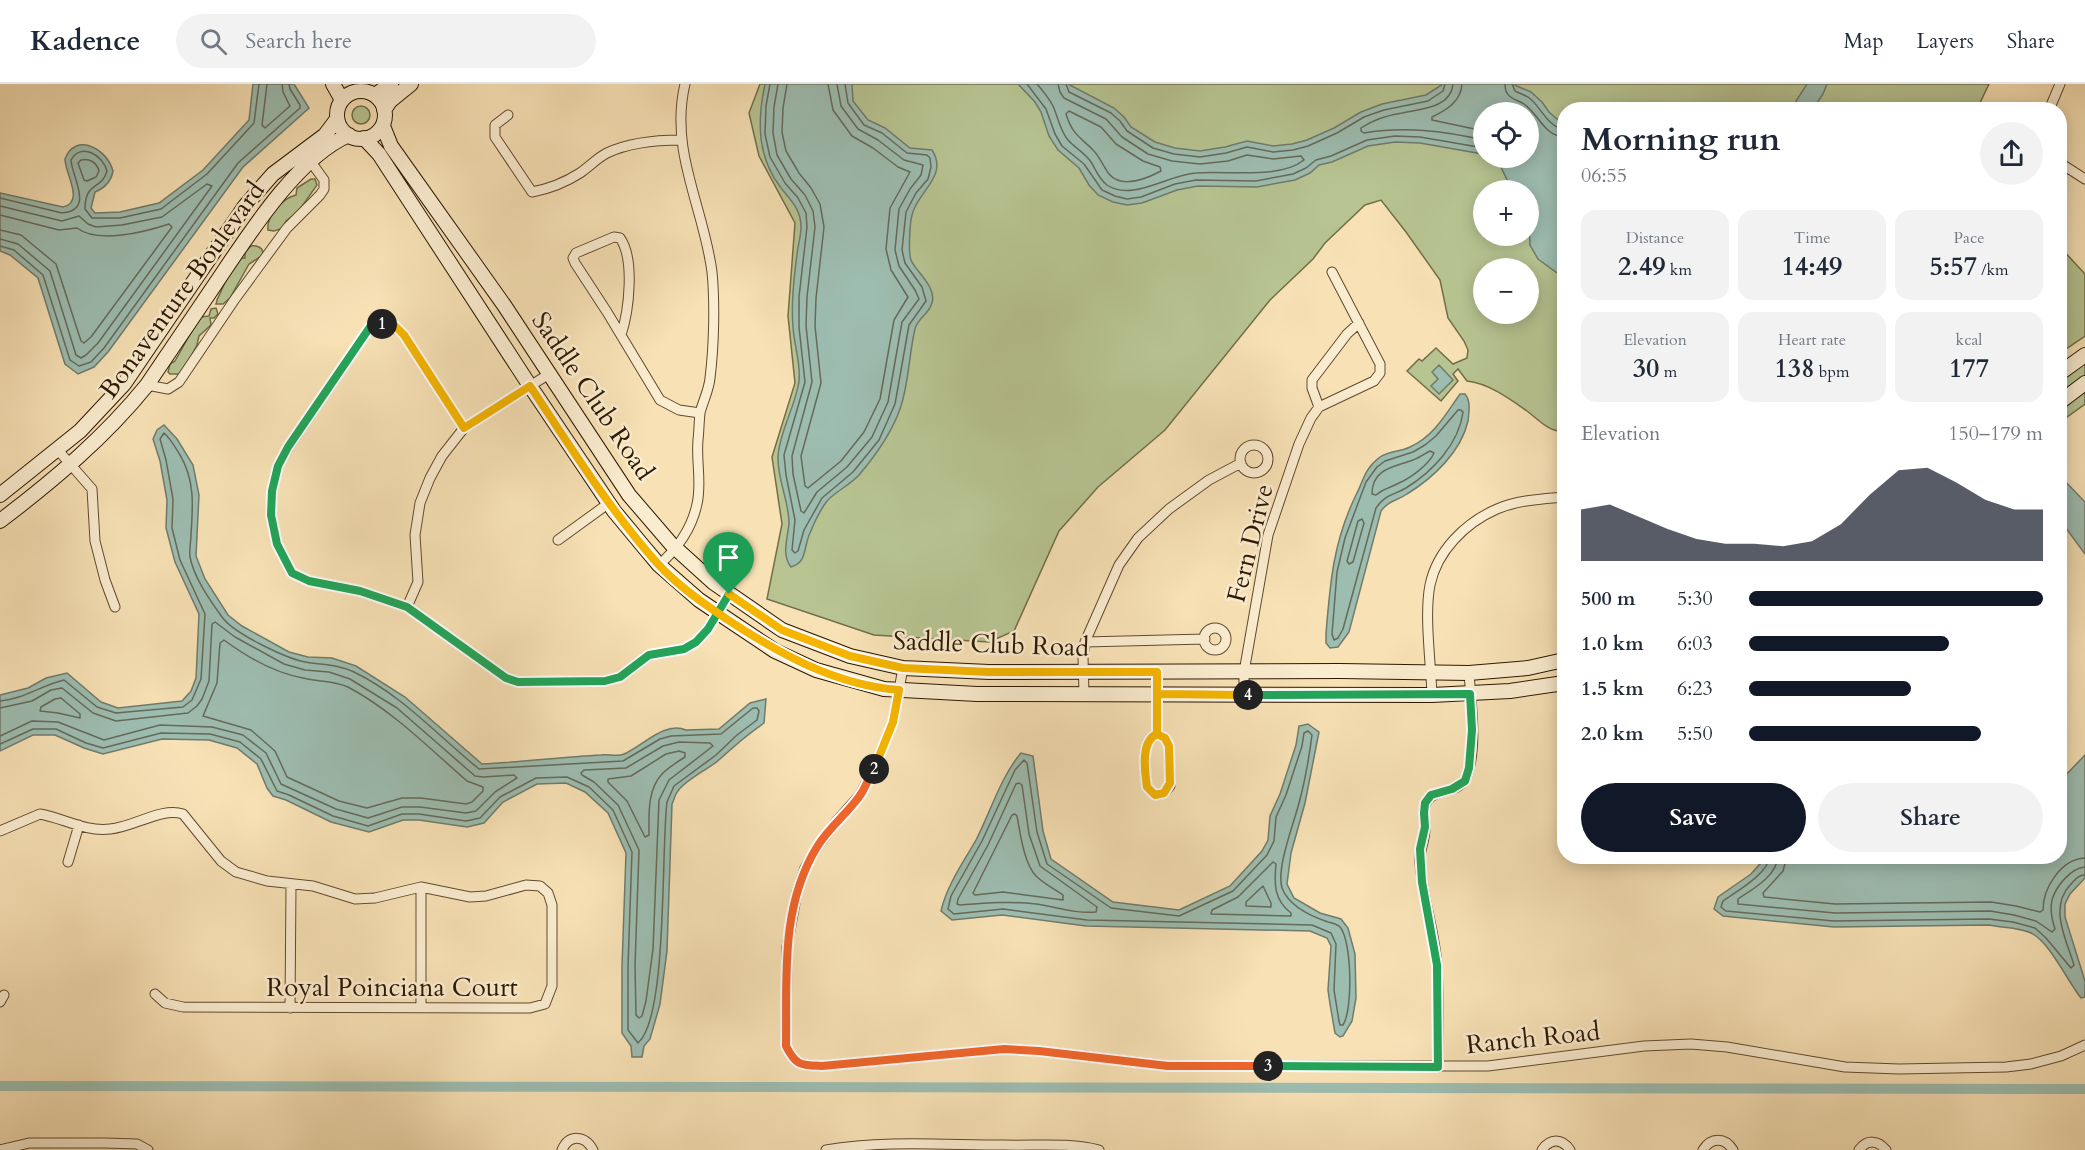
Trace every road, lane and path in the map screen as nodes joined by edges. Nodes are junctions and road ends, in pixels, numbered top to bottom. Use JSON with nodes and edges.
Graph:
{"nodes":[{"id":1,"x":333,"y":84,"type":"edge"},
{"id":2,"x":391,"y":84,"type":"edge"},
{"id":3,"x":411,"y":84,"type":"edge"},
{"id":4,"x":685,"y":84,"type":"edge"},
{"id":5,"x":2060,"y":84,"type":"edge"},
{"id":6,"x":354,"y":87,"type":"edge"},
{"id":7,"x":375,"y":95,"type":"junction"},
{"id":8,"x":342,"y":100,"type":"junction"},
{"id":9,"x":2052,"y":102,"type":"edge"},
{"id":10,"x":384,"y":110,"type":"junction"},
{"id":11,"x":508,"y":115,"type":"dead end"},
{"id":12,"x":337,"y":119,"type":"junction"},
{"id":13,"x":382,"y":126,"type":"junction"},
{"id":14,"x":349,"y":135,"type":"junction"},
{"id":15,"x":364,"y":138,"type":"junction"},
{"id":16,"x":681,"y":140,"type":"junction"},
{"id":17,"x":311,"y":162,"type":"junction"},
{"id":18,"x":2067,"y":167,"type":"edge"},
{"id":19,"x":2085,"y":179,"type":"edge"},
{"id":20,"x":1332,"y":272,"type":"dead end"},
{"id":21,"x":1359,"y":324,"type":"junction"},
{"id":22,"x":621,"y":334,"type":"junction"},
{"id":23,"x":2085,"y":355,"type":"edge"},
{"id":24,"x":2067,"y":368,"type":"edge"},
{"id":25,"x":549,"y":374,"type":"junction"},
{"id":26,"x":2085,"y":382,"type":"edge"},
{"id":27,"x":147,"y":385,"type":"junction"},
{"id":28,"x":530,"y":386,"type":"junction"},
{"id":29,"x":2067,"y":396,"type":"edge"},
{"id":30,"x":1319,"y":407,"type":"junction"},
{"id":31,"x":700,"y":413,"type":"junction"},
{"id":32,"x":464,"y":428,"type":"junction"},
{"id":33,"x":57,"y":449,"type":"junction"},
{"id":34,"x":1241,"y":463,"type":"dead end"},
{"id":35,"x":71,"y":464,"type":"junction"},
{"id":36,"x":0,"y":495,"type":"edge"},
{"id":37,"x":1557,"y":498,"type":"edge"},
{"id":38,"x":609,"y":503,"type":"junction"},
{"id":39,"x":0,"y":521,"type":"edge"},
{"id":40,"x":558,"y":540,"type":"dead end"},
{"id":41,"x":676,"y":549,"type":"junction"},
{"id":42,"x":659,"y":565,"type":"junction"},
{"id":43,"x":729,"y":594,"type":"junction"},
{"id":44,"x":115,"y":607,"type":"dead end"},
{"id":45,"x":407,"y":607,"type":"junction"},
{"id":46,"x":718,"y":613,"type":"junction"},
{"id":47,"x":1204,"y":639,"type":"dead end"},
{"id":48,"x":1085,"y":642,"type":"junction"},
{"id":49,"x":1557,"y":662,"type":"edge"},
{"id":50,"x":903,"y":668,"type":"junction"},
{"id":51,"x":1083,"y":672,"type":"junction"},
{"id":52,"x":1157,"y":672,"type":"junction"},
{"id":53,"x":1244,"y":672,"type":"junction"},
{"id":54,"x":1431,"y":673,"type":"junction"},
{"id":55,"x":1469,"y":673,"type":"junction"},
{"id":56,"x":1557,"y":684,"type":"edge"},
{"id":57,"x":899,"y":690,"type":"junction"},
{"id":58,"x":1084,"y":694,"type":"junction"},
{"id":59,"x":1157,"y":694,"type":"junction"},
{"id":60,"x":1470,"y":694,"type":"junction"},
{"id":61,"x":1244,"y":695,"type":"junction"},
{"id":62,"x":1432,"y":695,"type":"junction"},
{"id":63,"x":1157,"y":734,"type":"junction"},
{"id":64,"x":79,"y":825,"type":"junction"},
{"id":65,"x":0,"y":831,"type":"edge"},
{"id":66,"x":68,"y":862,"type":"dead end"},
{"id":67,"x":291,"y":885,"type":"junction"},
{"id":68,"x":421,"y":887,"type":"junction"},
{"id":69,"x":155,"y":994,"type":"dead end"},
{"id":70,"x":421,"y":1007,"type":"junction"},
{"id":71,"x":290,"y":1008,"type":"junction"},
{"id":72,"x":2085,"y":1045,"type":"edge"},
{"id":73,"x":1438,"y":1067,"type":"junction"},
{"id":74,"x":1063,"y":1148,"type":"edge"},
{"id":75,"x":0,"y":1150,"type":"edge"},
{"id":76,"x":148,"y":1150,"type":"edge"},
{"id":77,"x":562,"y":1150,"type":"edge"},
{"id":78,"x":593,"y":1150,"type":"edge"},
{"id":79,"x":826,"y":1150,"type":"edge"},
{"id":80,"x":1100,"y":1150,"type":"edge"},
{"id":81,"x":1542,"y":1150,"type":"edge"},
{"id":82,"x":1570,"y":1150,"type":"edge"},
{"id":83,"x":1703,"y":1150,"type":"edge"},
{"id":84,"x":1733,"y":1150,"type":"edge"},
{"id":85,"x":1859,"y":1150,"type":"edge"},
{"id":86,"x":1886,"y":1150,"type":"edge"}],
"edges":[{"from":1,"to":8,"type":"street"},
{"from":2,"to":7,"type":"street"},
{"from":3,"to":10,"type":"street"},
{"from":4,"to":16,"type":"street"},
{"from":5,"to":9,"type":"street"},
{"from":6,"to":7,"type":"street"},
{"from":6,"to":8,"type":"street"},
{"from":7,"to":10,"type":"street"},
{"from":8,"to":12,"type":"street"},
{"from":10,"to":13,"type":"street"},
{"from":11,"to":16,"type":"street"},
{"from":12,"to":14,"type":"street"},
{"from":12,"to":33,"type":"street","name":"Bonaventure Boulevard"},
{"from":13,"to":15,"type":"street"},
{"from":13,"to":25,"type":"street","name":"Saddle Club Road"},
{"from":14,"to":15,"type":"street"},
{"from":14,"to":17,"type":"street","name":"Bonaventure Boulevard"},
{"from":15,"to":28,"type":"street","name":"Saddle Club Road"},
{"from":16,"to":31,"type":"street"},
{"from":17,"to":27,"type":"street","name":"Bonaventure Boulevard"},
{"from":17,"to":27,"type":"street"},
{"from":18,"to":19,"type":"street"},
{"from":20,"to":21,"type":"street"},
{"from":21,"to":30,"type":"street"},
{"from":21,"to":30,"type":"street"},
{"from":22,"to":22,"type":"street"},
{"from":22,"to":31,"type":"street"},
{"from":23,"to":24,"type":"street"},
{"from":25,"to":28,"type":"street"},
{"from":25,"to":41,"type":"street","name":"Saddle Club Road"},
{"from":26,"to":29,"type":"street"},
{"from":27,"to":35,"type":"street","name":"Bonaventure Boulevard"},
{"from":28,"to":32,"type":"street"},
{"from":28,"to":38,"type":"street","name":"Saddle Club Road"},
{"from":30,"to":53,"type":"street","name":"Fern Drive"},
{"from":31,"to":41,"type":"street"},
{"from":32,"to":45,"type":"street"},
{"from":32,"to":45,"type":"street"},
{"from":33,"to":35,"type":"street"},
{"from":33,"to":36,"type":"street","name":"Bonaventure Boulevard"},
{"from":34,"to":48,"type":"street"},
{"from":35,"to":39,"type":"street","name":"Bonaventure Boulevard"},
{"from":35,"to":44,"type":"street"},
{"from":37,"to":54,"type":"street"},
{"from":38,"to":40,"type":"street","name":"Saddle Club Road"},
{"from":38,"to":42,"type":"street","name":"Saddle Club Road"},
{"from":41,"to":42,"type":"street"},
{"from":41,"to":43,"type":"street","name":"Saddle Club Road"},
{"from":42,"to":46,"type":"street","name":"Saddle Club Road"},
{"from":43,"to":46,"type":"street"},
{"from":43,"to":50,"type":"street","name":"Saddle Club Road"},
{"from":45,"to":46,"type":"street"},
{"from":46,"to":57,"type":"street","name":"Saddle Club Road"},
{"from":47,"to":48,"type":"street"},
{"from":48,"to":51,"type":"street"},
{"from":49,"to":55,"type":"street","name":"Saddle Club Road"},
{"from":50,"to":51,"type":"street","name":"Saddle Club Road"},
{"from":50,"to":57,"type":"street","name":"Ranch Road"},
{"from":51,"to":52,"type":"street","name":"Saddle Club Road"},
{"from":51,"to":58,"type":"street"},
{"from":52,"to":53,"type":"street","name":"Saddle Club Road"},
{"from":52,"to":59,"type":"street"},
{"from":53,"to":54,"type":"street","name":"Saddle Club Road"},
{"from":53,"to":61,"type":"street","name":"Fern Drive"},
{"from":54,"to":55,"type":"street","name":"Saddle Club Road"},
{"from":54,"to":62,"type":"street"},
{"from":55,"to":60,"type":"street"},
{"from":56,"to":60,"type":"street","name":"Saddle Club Road"},
{"from":57,"to":58,"type":"street","name":"Saddle Club Road"},
{"from":57,"to":73,"type":"street","name":"Ranch Road"},
{"from":58,"to":59,"type":"street","name":"Saddle Club Road"},
{"from":59,"to":61,"type":"street","name":"Saddle Club Road"},
{"from":59,"to":63,"type":"street"},
{"from":60,"to":62,"type":"street","name":"Saddle Club Road"},
{"from":60,"to":73,"type":"street"},
{"from":61,"to":62,"type":"street","name":"Saddle Club Road"},
{"from":63,"to":63,"type":"street"},
{"from":64,"to":65,"type":"street"},
{"from":64,"to":66,"type":"street"},
{"from":64,"to":67,"type":"street"},
{"from":67,"to":68,"type":"street"},
{"from":67,"to":71,"type":"street"},
{"from":68,"to":70,"type":"street"},
{"from":68,"to":70,"type":"street","name":"Royal Poinciana Court"},
{"from":69,"to":71,"type":"street","name":"Royal Poinciana Court"},
{"from":70,"to":71,"type":"street","name":"Royal Poinciana Court"},
{"from":72,"to":73,"type":"street","name":"Ranch Road"},
{"from":74,"to":79,"type":"street"},
{"from":74,"to":80,"type":"street"},
{"from":75,"to":76,"type":"street"},
{"from":77,"to":78,"type":"street"},
{"from":81,"to":82,"type":"street"},
{"from":83,"to":84,"type":"street"},
{"from":85,"to":86,"type":"street"}]}
